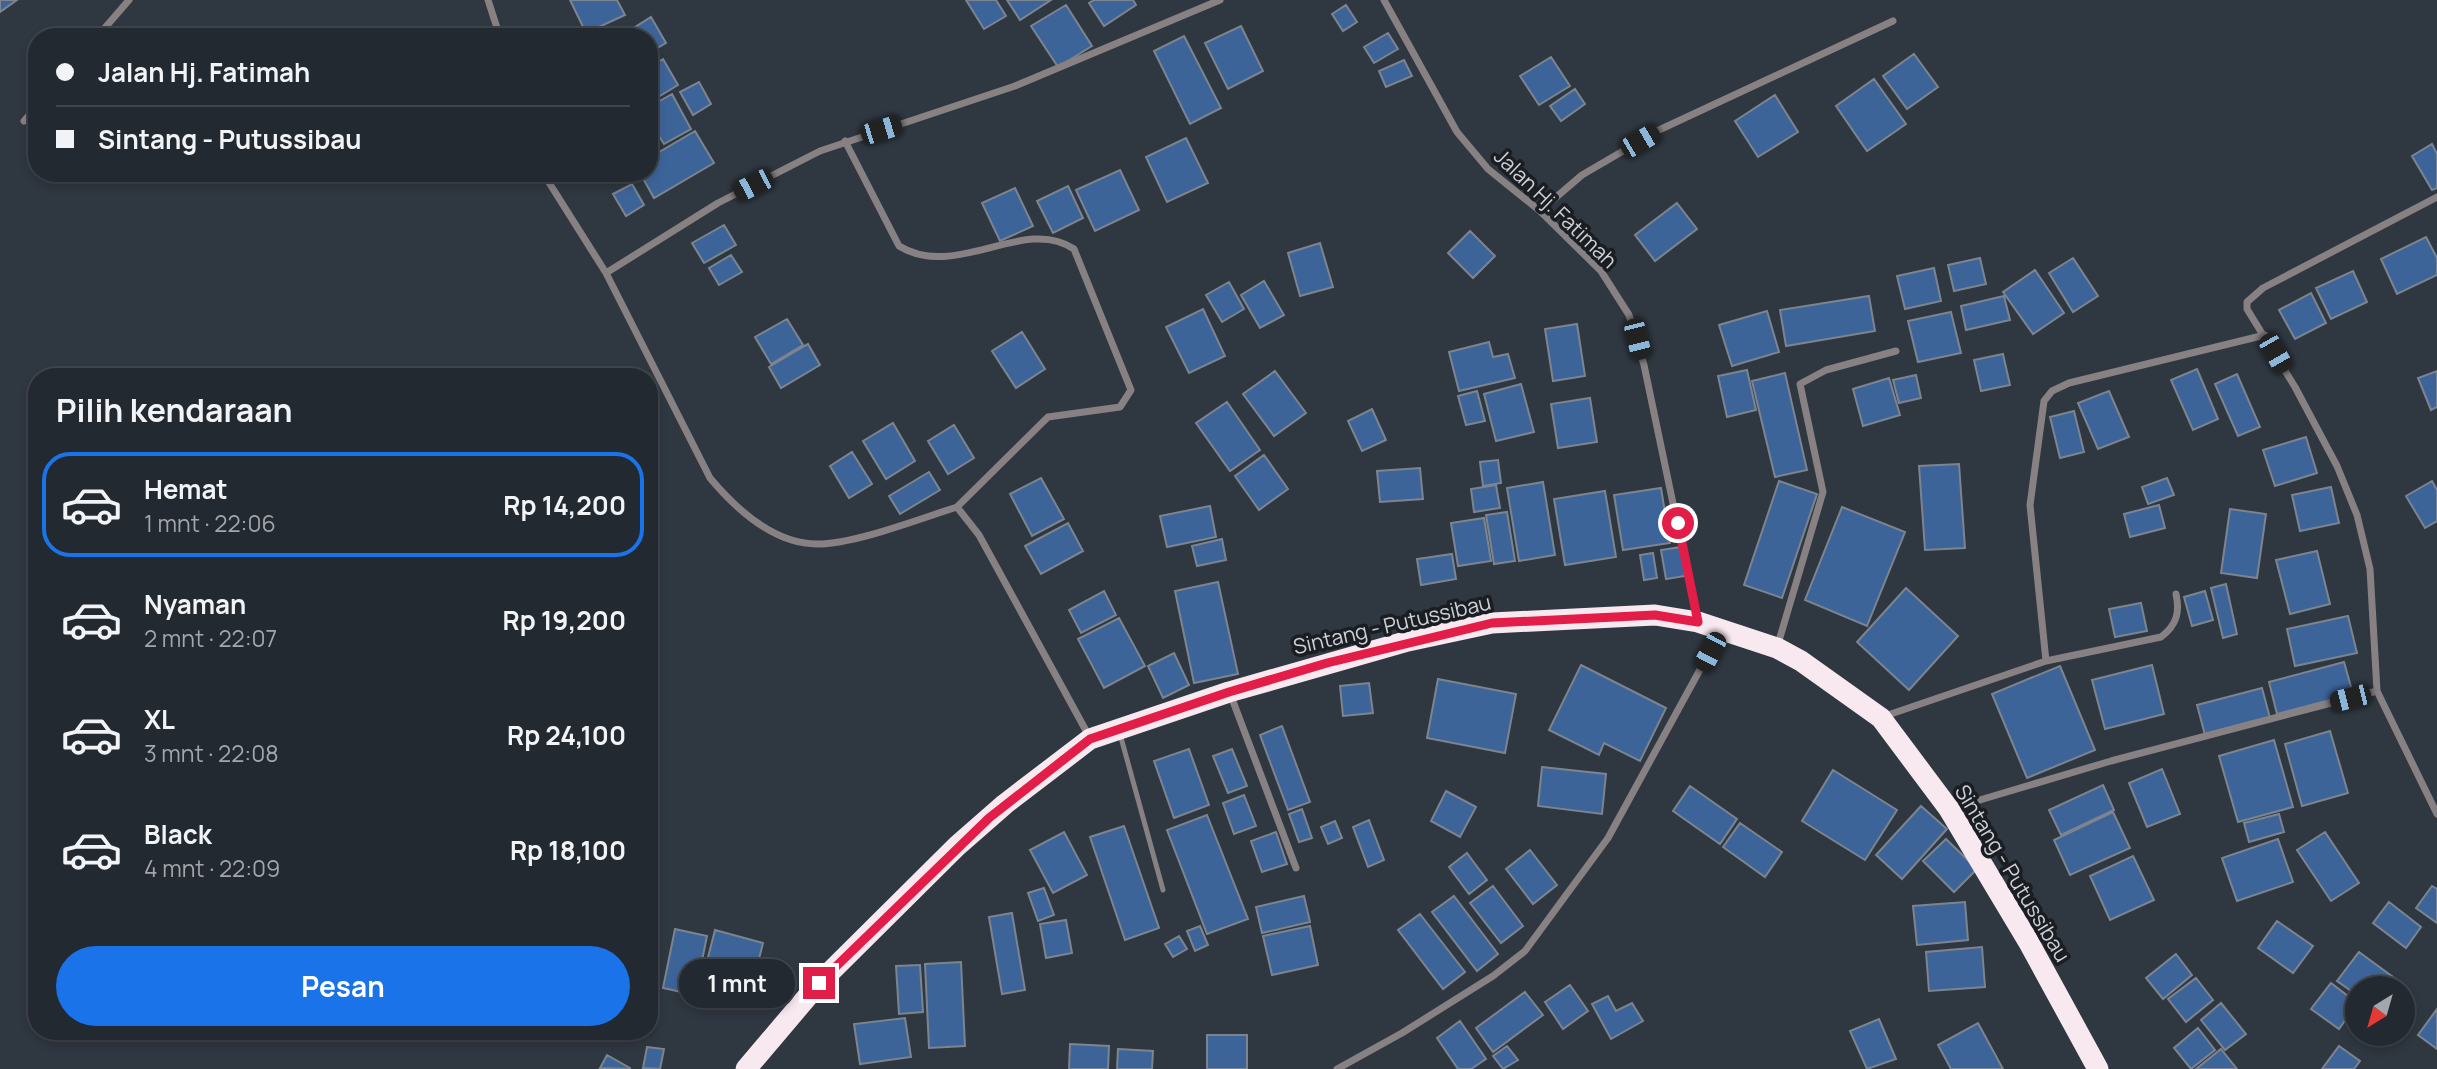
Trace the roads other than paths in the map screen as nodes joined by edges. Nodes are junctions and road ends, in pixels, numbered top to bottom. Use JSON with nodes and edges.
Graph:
{"nodes":[{"id":1,"x":129,"y":0,"type":"edge"},
{"id":2,"x":488,"y":0,"type":"edge"},
{"id":3,"x":1220,"y":0,"type":"edge"},
{"id":4,"x":1384,"y":0,"type":"edge"},
{"id":5,"x":1893,"y":21,"type":"dead end"},
{"id":6,"x":105,"y":28,"type":"edge"},
{"id":7,"x":497,"y":28,"type":"edge"},
{"id":8,"x":28,"y":116,"type":"edge"},
{"id":9,"x":24,"y":121,"type":"dead end"},
{"id":10,"x":845,"y":141,"type":"junction"},
{"id":11,"x":549,"y":182,"type":"edge"},
{"id":12,"x":2437,"y":197,"type":"edge"},
{"id":13,"x":1540,"y":211,"type":"junction"},
{"id":14,"x":606,"y":274,"type":"junction"},
{"id":15,"x":2265,"y":335,"type":"junction"},
{"id":16,"x":1896,"y":351,"type":"dead end"},
{"id":17,"x":654,"y":368,"type":"edge"},
{"id":18,"x":658,"y":376,"type":"edge"},
{"id":19,"x":957,"y":507,"type":"junction"},
{"id":20,"x":2176,"y":594,"type":"dead end"},
{"id":21,"x":1698,"y":622,"type":"junction"},
{"id":22,"x":1722,"y":629,"type":"junction"},
{"id":23,"x":1777,"y":648,"type":"junction"},
{"id":24,"x":2046,"y":661,"type":"junction"},
{"id":25,"x":2377,"y":691,"type":"junction"},
{"id":26,"x":1229,"y":692,"type":"junction"},
{"id":27,"x":1881,"y":718,"type":"junction"},
{"id":28,"x":1118,"y":728,"type":"junction"},
{"id":29,"x":1090,"y":739,"type":"junction"},
{"id":30,"x":1949,"y":809,"type":"junction"},
{"id":31,"x":2437,"y":814,"type":"edge"},
{"id":32,"x":1296,"y":868,"type":"dead end"},
{"id":33,"x":1163,"y":890,"type":"dead end"},
{"id":34,"x":746,"y":1069,"type":"edge"},
{"id":35,"x":1336,"y":1069,"type":"edge"},
{"id":36,"x":2098,"y":1069,"type":"edge"}],
"edges":[{"from":1,"to":6,"type":"street"},
{"from":2,"to":7,"type":"street"},
{"from":3,"to":10,"type":"street"},
{"from":4,"to":13,"type":"street","name":"Jalan Hj. Fatimah"},
{"from":5,"to":13,"type":"street"},
{"from":8,"to":9,"type":"street"},
{"from":10,"to":14,"type":"street"},
{"from":10,"to":19,"type":"street"},
{"from":11,"to":14,"type":"street"},
{"from":12,"to":15,"type":"street"},
{"from":13,"to":21,"type":"street","name":"Jalan Hj. Fatimah"},
{"from":14,"to":17,"type":"street"},
{"from":15,"to":24,"type":"street"},
{"from":15,"to":25,"type":"street"},
{"from":16,"to":23,"type":"street"},
{"from":18,"to":19,"type":"street"},
{"from":19,"to":29,"type":"street"},
{"from":20,"to":24,"type":"street"},
{"from":21,"to":22,"type":"highway","name":"Sintang - Putussibau"},
{"from":21,"to":26,"type":"highway","name":"Sintang - Putussibau"},
{"from":22,"to":23,"type":"highway","name":"Sintang - Putussibau"},
{"from":22,"to":35,"type":"street"},
{"from":23,"to":27,"type":"highway","name":"Sintang - Putussibau"},
{"from":24,"to":27,"type":"street"},
{"from":25,"to":30,"type":"street"},
{"from":25,"to":31,"type":"street"},
{"from":26,"to":28,"type":"highway","name":"Sintang - Putussibau"},
{"from":26,"to":32,"type":"street"},
{"from":27,"to":30,"type":"highway","name":"Sintang - Putussibau"},
{"from":28,"to":29,"type":"highway","name":"Sintang - Putussibau"},
{"from":28,"to":33,"type":"lane"},
{"from":29,"to":34,"type":"highway","name":"Sintang - Putussibau"},
{"from":30,"to":36,"type":"highway","name":"Sintang - Putussibau"}]}
